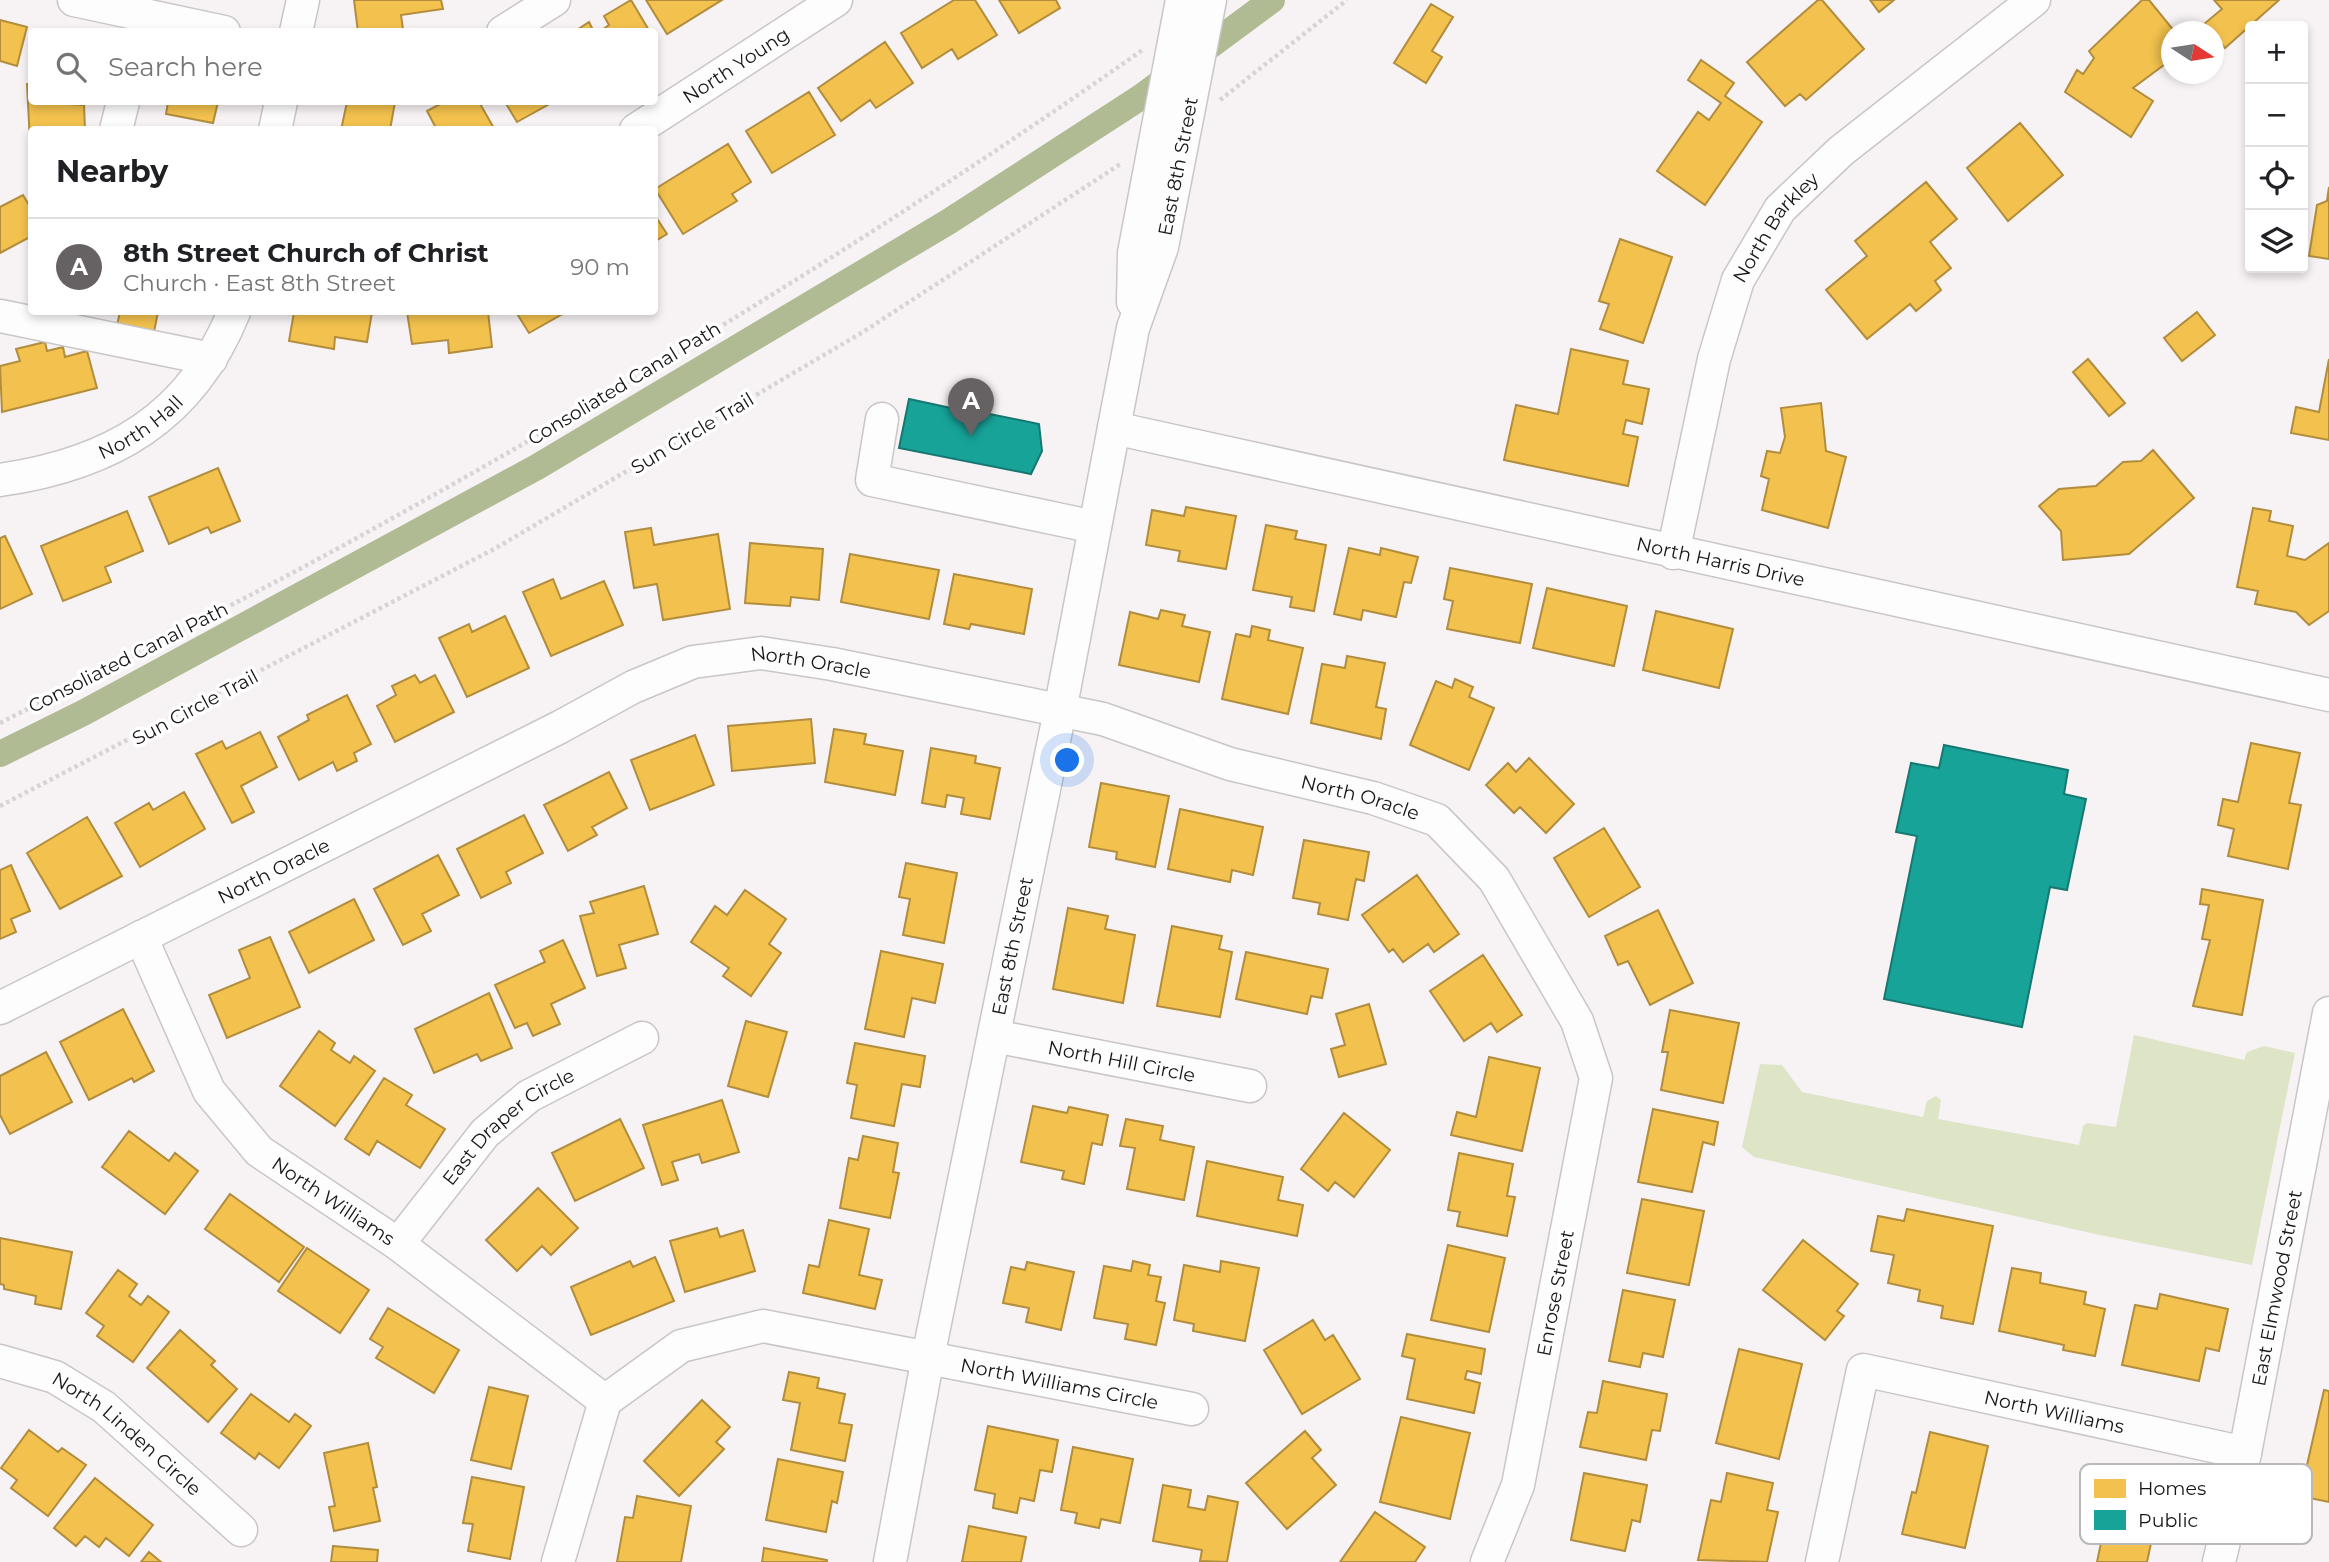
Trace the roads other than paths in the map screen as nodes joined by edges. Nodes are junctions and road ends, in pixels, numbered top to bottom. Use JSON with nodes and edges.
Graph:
{"nodes":[{"id":1,"x":74,"y":0,"type":"edge"},
{"id":2,"x":303,"y":0,"type":"edge"},
{"id":3,"x":554,"y":0,"type":"edge"},
{"id":4,"x":836,"y":0,"type":"edge"},
{"id":5,"x":1182,"y":0,"type":"edge"},
{"id":6,"x":2034,"y":0,"type":"edge"},
{"id":7,"x":140,"y":23,"type":"edge"},
{"id":8,"x":1191,"y":27,"type":"edge"},
{"id":9,"x":187,"y":28,"type":"edge"},
{"id":10,"x":297,"y":28,"type":"edge"},
{"id":11,"x":509,"y":28,"type":"edge"},
{"id":12,"x":121,"y":105,"type":"edge"},
{"id":13,"x":280,"y":105,"type":"edge"},
{"id":14,"x":1173,"y":124,"type":"junction"},
{"id":15,"x":117,"y":126,"type":"edge"},
{"id":16,"x":276,"y":126,"type":"edge"},
{"id":17,"x":642,"y":126,"type":"edge"},
{"id":18,"x":233,"y":315,"type":"edge"},
{"id":19,"x":0,"y":316,"type":"edge"},
{"id":20,"x":54,"y":319,"type":"edge"},
{"id":21,"x":211,"y":359,"type":"junction"},
{"id":22,"x":882,"y":419,"type":"dead end"},
{"id":23,"x":1114,"y":428,"type":"junction"},
{"id":24,"x":0,"y":480,"type":"edge"},
{"id":25,"x":1095,"y":527,"type":"junction"},
{"id":26,"x":1672,"y":552,"type":"junction"},
{"id":27,"x":2329,"y":695,"type":"edge"},
{"id":28,"x":1060,"y":711,"type":"junction"},
{"id":29,"x":141,"y":937,"type":"junction"},
{"id":30,"x":0,"y":1008,"type":"edge"},
{"id":31,"x":2329,"y":1013,"type":"edge"},
{"id":32,"x":1577,"y":1021,"type":"joint"},
{"id":33,"x":994,"y":1035,"type":"junction"},
{"id":34,"x":642,"y":1038,"type":"dead end"},
{"id":35,"x":1250,"y":1086,"type":"dead end"},
{"id":36,"x":398,"y":1244,"type":"junction"},
{"id":37,"x":928,"y":1357,"type":"junction"},
{"id":38,"x":0,"y":1361,"type":"edge"},
{"id":39,"x":605,"y":1401,"type":"junction"},
{"id":40,"x":1192,"y":1409,"type":"dead end"},
{"id":41,"x":2245,"y":1453,"type":"junction"},
{"id":42,"x":2242,"y":1464,"type":"edge"},
{"id":43,"x":241,"y":1530,"type":"dead end"},
{"id":44,"x":2222,"y":1544,"type":"edge"},
{"id":45,"x":558,"y":1562,"type":"edge"},
{"id":46,"x":890,"y":1562,"type":"edge"},
{"id":47,"x":1487,"y":1562,"type":"edge"},
{"id":48,"x":1822,"y":1562,"type":"edge"},
{"id":49,"x":2218,"y":1562,"type":"edge"}],
"edges":[{"from":1,"to":7,"type":"street"},
{"from":2,"to":10,"type":"street"},
{"from":3,"to":11,"type":"street"},
{"from":4,"to":17,"type":"street","name":"North Young"},
{"from":5,"to":8,"type":"street","name":"East 8th Street"},
{"from":6,"to":26,"type":"street","name":"North Barkley"},
{"from":7,"to":9,"type":"street"},
{"from":8,"to":14,"type":"street","name":"East 8th Street"},
{"from":8,"to":14,"type":"street","name":"East 8th Street"},
{"from":12,"to":15,"type":"street"},
{"from":13,"to":16,"type":"street"},
{"from":14,"to":23,"type":"street","name":"East 8th Street"},
{"from":18,"to":21,"type":"street","name":"North Hall"},
{"from":19,"to":20,"type":"street"},
{"from":20,"to":21,"type":"street"},
{"from":21,"to":24,"type":"street","name":"North Hall"},
{"from":22,"to":25,"type":"street"},
{"from":23,"to":25,"type":"street","name":"East 8th Street"},
{"from":23,"to":26,"type":"street","name":"North Harris Drive"},
{"from":25,"to":28,"type":"street","name":"East 8th Street"},
{"from":26,"to":27,"type":"street","name":"North Harris Drive"},
{"from":28,"to":29,"type":"street","name":"North Oracle"},
{"from":28,"to":32,"type":"street","name":"North Oracle"},
{"from":28,"to":33,"type":"street","name":"East 8th Street"},
{"from":29,"to":30,"type":"street","name":"North Oracle"},
{"from":29,"to":36,"type":"street","name":"North Williams"},
{"from":31,"to":41,"type":"street","name":"East Elmwood Street"},
{"from":32,"to":47,"type":"street","name":"Enrose Street"},
{"from":33,"to":35,"type":"street","name":"North Hill Circle"},
{"from":33,"to":37,"type":"street","name":"East 8th Street"},
{"from":34,"to":36,"type":"street","name":"East Draper Circle"},
{"from":36,"to":39,"type":"street","name":"North Williams"},
{"from":37,"to":39,"type":"street","name":"North Williams Circle"},
{"from":37,"to":40,"type":"street","name":"North Williams Circle"},
{"from":37,"to":46,"type":"street","name":"East 8th Street"},
{"from":38,"to":43,"type":"street","name":"North Linden Circle"},
{"from":39,"to":45,"type":"street"},
{"from":41,"to":42,"type":"street","name":"East Elmwood Street"},
{"from":41,"to":48,"type":"street","name":"North Williams"},
{"from":44,"to":49,"type":"street","name":"East Elmwood Street"}]}
